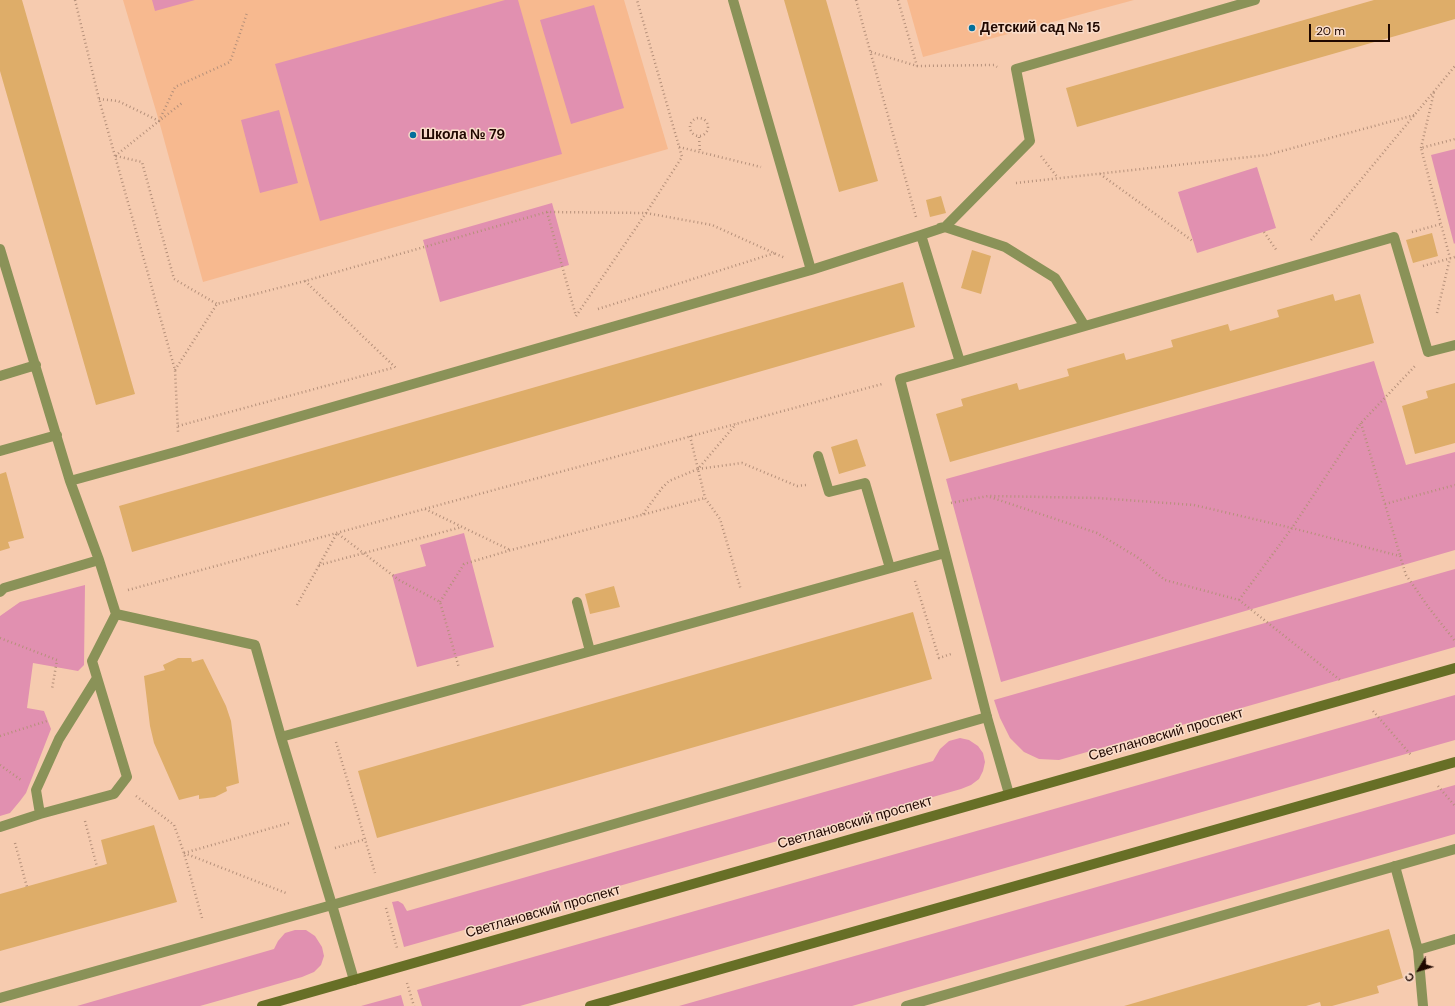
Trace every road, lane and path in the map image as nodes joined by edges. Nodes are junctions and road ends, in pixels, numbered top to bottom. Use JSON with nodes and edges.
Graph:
{"nodes":[{"id":1,"x":76,"y":0,"type":"edge"},
{"id":2,"x":637,"y":0,"type":"edge"},
{"id":3,"x":733,"y":0,"type":"edge"},
{"id":4,"x":856,"y":0,"type":"edge"},
{"id":5,"x":898,"y":0,"type":"edge"},
{"id":6,"x":1255,"y":0,"type":"edge"},
{"id":7,"x":247,"y":13,"type":"dead end"},
{"id":8,"x":870,"y":52,"type":"junction"},
{"id":9,"x":917,"y":66,"type":"junction"},
{"id":10,"x":1455,"y":66,"type":"edge"},
{"id":11,"x":1018,"y":77,"type":"junction"},
{"id":12,"x":1435,"y":90,"type":"junction"},
{"id":13,"x":99,"y":99,"type":"junction"},
{"id":14,"x":182,"y":103,"type":"dead end"},
{"id":15,"x":1415,"y":115,"type":"junction"},
{"id":16,"x":159,"y":121,"type":"junction"},
{"id":17,"x":699,"y":137,"type":"junction"},
{"id":18,"x":1455,"y":139,"type":"edge"},
{"id":19,"x":1030,"y":141,"type":"junction"},
{"id":20,"x":679,"y":147,"type":"junction"},
{"id":21,"x":1421,"y":148,"type":"junction"},
{"id":22,"x":700,"y":152,"type":"junction"},
{"id":23,"x":115,"y":156,"type":"junction"},
{"id":24,"x":783,"y":172,"type":"junction"},
{"id":25,"x":1100,"y":174,"type":"junction"},
{"id":26,"x":1058,"y":178,"type":"junction"},
{"id":27,"x":986,"y":186,"type":"junction"},
{"id":28,"x":547,"y":212,"type":"junction"},
{"id":29,"x":646,"y":213,"type":"junction"},
{"id":30,"x":1440,"y":224,"type":"junction"},
{"id":31,"x":945,"y":227,"type":"junction"},
{"id":32,"x":921,"y":235,"type":"junction"},
{"id":33,"x":1394,"y":237,"type":"junction"},
{"id":34,"x":1194,"y":242,"type":"dead end"},
{"id":35,"x":1309,"y":242,"type":"dead end"},
{"id":36,"x":0,"y":249,"type":"edge"},
{"id":37,"x":775,"y":253,"type":"junction"},
{"id":38,"x":1450,"y":258,"type":"junction"},
{"id":39,"x":1455,"y":258,"type":"edge"},
{"id":40,"x":810,"y":270,"type":"junction"},
{"id":41,"x":1405,"y":271,"type":"junction"},
{"id":42,"x":305,"y":281,"type":"junction"},
{"id":43,"x":217,"y":304,"type":"junction"},
{"id":44,"x":591,"y":311,"type":"dead end"},
{"id":45,"x":583,"y":314,"type":"dead end"},
{"id":46,"x":576,"y":316,"type":"junction"},
{"id":47,"x":1437,"y":316,"type":"dead end"},
{"id":48,"x":568,"y":318,"type":"dead end"},
{"id":49,"x":1084,"y":325,"type":"junction"},
{"id":50,"x":581,"y":335,"type":"junction"},
{"id":51,"x":1455,"y":345,"type":"edge"},
{"id":52,"x":1428,"y":352,"type":"junction"},
{"id":53,"x":960,"y":362,"type":"junction"},
{"id":54,"x":402,"y":365,"type":"dead end"},
{"id":55,"x":36,"y":366,"type":"junction"},
{"id":56,"x":395,"y":367,"type":"junction"},
{"id":57,"x":175,"y":370,"type":"junction"},
{"id":58,"x":0,"y":376,"type":"edge"},
{"id":59,"x":900,"y":379,"type":"junction"},
{"id":60,"x":412,"y":384,"type":"junction"},
{"id":61,"x":1361,"y":423,"type":"junction"},
{"id":62,"x":737,"y":424,"type":"junction"},
{"id":63,"x":178,"y":426,"type":"junction"},
{"id":64,"x":57,"y":435,"type":"junction"},
{"id":65,"x":690,"y":436,"type":"junction"},
{"id":66,"x":0,"y":451,"type":"edge"},
{"id":67,"x":179,"y":451,"type":"junction"},
{"id":68,"x":818,"y":456,"type":"dead end"},
{"id":69,"x":698,"y":469,"type":"junction"},
{"id":70,"x":70,"y":480,"type":"junction"},
{"id":71,"x":826,"y":482,"type":"junction"},
{"id":72,"x":1455,"y":485,"type":"edge"},
{"id":73,"x":988,"y":496,"type":"junction"},
{"id":74,"x":705,"y":498,"type":"junction"},
{"id":75,"x":1386,"y":504,"type":"junction"},
{"id":76,"x":933,"y":506,"type":"junction"},
{"id":77,"x":425,"y":509,"type":"junction"},
{"id":78,"x":644,"y":514,"type":"junction"},
{"id":79,"x":462,"y":527,"type":"junction"},
{"id":80,"x":1292,"y":528,"type":"junction"},
{"id":81,"x":337,"y":532,"type":"junction"},
{"id":82,"x":511,"y":550,"type":"junction"},
{"id":83,"x":946,"y":553,"type":"junction"},
{"id":84,"x":364,"y":554,"type":"junction"},
{"id":85,"x":1400,"y":556,"type":"junction"},
{"id":86,"x":99,"y":560,"type":"junction"},
{"id":87,"x":910,"y":563,"type":"junction"},
{"id":88,"x":319,"y":565,"type":"junction"},
{"id":89,"x":890,"y":568,"type":"junction"},
{"id":90,"x":0,"y":592,"type":"edge"},
{"id":91,"x":110,"y":595,"type":"junction"},
{"id":92,"x":1239,"y":600,"type":"junction"},
{"id":93,"x":440,"y":602,"type":"junction"},
{"id":94,"x":577,"y":602,"type":"dead end"},
{"id":95,"x":297,"y":605,"type":"dead end"},
{"id":96,"x":747,"y":608,"type":"junction"},
{"id":97,"x":116,"y":614,"type":"junction"},
{"id":98,"x":1260,"y":616,"type":"dead end"},
{"id":99,"x":0,"y":638,"type":"edge"},
{"id":100,"x":1455,"y":641,"type":"edge"},
{"id":101,"x":970,"y":648,"type":"junction"},
{"id":102,"x":590,"y":651,"type":"junction"},
{"id":103,"x":1455,"y":668,"type":"edge"},
{"id":104,"x":97,"y":678,"type":"junction"},
{"id":105,"x":464,"y":685,"type":"junction"},
{"id":106,"x":52,"y":689,"type":"dead end"},
{"id":107,"x":76,"y":712,"type":"junction"},
{"id":108,"x":987,"y":717,"type":"junction"},
{"id":109,"x":331,"y":723,"type":"junction"},
{"id":110,"x":0,"y":736,"type":"edge"},
{"id":111,"x":281,"y":737,"type":"junction"},
{"id":112,"x":1455,"y":762,"type":"edge"},
{"id":113,"x":0,"y":765,"type":"edge"},
{"id":114,"x":122,"y":785,"type":"junction"},
{"id":115,"x":36,"y":790,"type":"junction"},
{"id":116,"x":1009,"y":794,"type":"junction"},
{"id":117,"x":80,"y":803,"type":"junction"},
{"id":118,"x":40,"y":814,"type":"junction"},
{"id":119,"x":306,"y":818,"type":"junction"},
{"id":120,"x":10,"y":824,"type":"junction"},
{"id":121,"x":0,"y":827,"type":"edge"},
{"id":122,"x":366,"y":839,"type":"junction"},
{"id":123,"x":1455,"y":849,"type":"edge"},
{"id":124,"x":184,"y":853,"type":"junction"},
{"id":125,"x":317,"y":853,"type":"junction"},
{"id":126,"x":1395,"y":866,"type":"junction"},
{"id":127,"x":97,"y":867,"type":"dead end"},
{"id":128,"x":27,"y":887,"type":"dead end"},
{"id":129,"x":381,"y":891,"type":"junction"},
{"id":130,"x":286,"y":893,"type":"dead end"},
{"id":131,"x":332,"y":905,"type":"junction"},
{"id":132,"x":202,"y":918,"type":"dead end"},
{"id":133,"x":1455,"y":939,"type":"edge"},
{"id":134,"x":1418,"y":950,"type":"junction"},
{"id":135,"x":402,"y":966,"type":"junction"},
{"id":136,"x":354,"y":980,"type":"junction"},
{"id":137,"x":0,"y":998,"type":"edge"},
{"id":138,"x":262,"y":1006,"type":"edge"},
{"id":139,"x":414,"y":1006,"type":"edge"},
{"id":140,"x":590,"y":1006,"type":"edge"},
{"id":141,"x":906,"y":1006,"type":"edge"},
{"id":142,"x":1423,"y":1006,"type":"edge"}],
"edges":[{"from":1,"to":13,"type":"path"},
{"from":2,"to":20,"type":"path"},
{"from":3,"to":24,"type":"street"},
{"from":4,"to":8,"type":"path"},
{"from":5,"to":9,"type":"path"},
{"from":6,"to":11,"type":"street"},
{"from":7,"to":16,"type":"path"},
{"from":8,"to":9,"type":"path"},
{"from":8,"to":32,"type":"path"},
{"from":9,"to":11,"type":"path"},
{"from":10,"to":12,"type":"path"},
{"from":11,"to":19,"type":"street"},
{"from":12,"to":15,"type":"path"},
{"from":12,"to":21,"type":"path"},
{"from":13,"to":16,"type":"path"},
{"from":13,"to":23,"type":"path"},
{"from":14,"to":16,"type":"path"},
{"from":15,"to":25,"type":"path"},
{"from":15,"to":35,"type":"path"},
{"from":16,"to":23,"type":"path"},
{"from":17,"to":17,"type":"path"},
{"from":17,"to":22,"type":"path"},
{"from":18,"to":21,"type":"path"},
{"from":19,"to":26,"type":"path"},
{"from":19,"to":27,"type":"street"},
{"from":20,"to":22,"type":"path"},
{"from":20,"to":29,"type":"path"},
{"from":21,"to":30,"type":"path"},
{"from":22,"to":24,"type":"path"},
{"from":23,"to":43,"type":"path"},
{"from":23,"to":57,"type":"path"},
{"from":24,"to":40,"type":"street"},
{"from":25,"to":26,"type":"path"},
{"from":25,"to":34,"type":"path"},
{"from":26,"to":27,"type":"path"},
{"from":27,"to":31,"type":"street"},
{"from":28,"to":29,"type":"path"},
{"from":28,"to":42,"type":"path"},
{"from":28,"to":46,"type":"path"},
{"from":29,"to":37,"type":"path"},
{"from":29,"to":46,"type":"path"},
{"from":30,"to":33,"type":"path"},
{"from":30,"to":38,"type":"path"},
{"from":31,"to":32,"type":"street"},
{"from":31,"to":49,"type":"street"},
{"from":32,"to":40,"type":"street"},
{"from":32,"to":53,"type":"street"},
{"from":33,"to":41,"type":"street"},
{"from":33,"to":49,"type":"street"},
{"from":36,"to":55,"type":"street"},
{"from":37,"to":40,"type":"path"},
{"from":37,"to":44,"type":"path"},
{"from":38,"to":39,"type":"path"},
{"from":38,"to":41,"type":"path"},
{"from":38,"to":47,"type":"path"},
{"from":40,"to":50,"type":"street"},
{"from":41,"to":52,"type":"street"},
{"from":42,"to":43,"type":"path"},
{"from":42,"to":56,"type":"path"},
{"from":43,"to":57,"type":"path"},
{"from":45,"to":46,"type":"path"},
{"from":46,"to":48,"type":"path"},
{"from":46,"to":50,"type":"path"},
{"from":49,"to":53,"type":"street"},
{"from":50,"to":60,"type":"street"},
{"from":51,"to":52,"type":"street"},
{"from":52,"to":61,"type":"path"},
{"from":53,"to":59,"type":"street"},
{"from":54,"to":56,"type":"path"},
{"from":55,"to":58,"type":"street"},
{"from":55,"to":64,"type":"street"},
{"from":56,"to":60,"type":"path"},
{"from":56,"to":63,"type":"path"},
{"from":57,"to":63,"type":"path"},
{"from":59,"to":62,"type":"path"},
{"from":59,"to":76,"type":"street"},
{"from":60,"to":67,"type":"street"},
{"from":61,"to":75,"type":"path"},
{"from":61,"to":80,"type":"path"},
{"from":62,"to":65,"type":"path"},
{"from":62,"to":69,"type":"path"},
{"from":63,"to":67,"type":"path"},
{"from":64,"to":66,"type":"street"},
{"from":64,"to":70,"type":"street"},
{"from":65,"to":69,"type":"path"},
{"from":65,"to":77,"type":"path"},
{"from":67,"to":70,"type":"street"},
{"from":68,"to":71,"type":"street"},
{"from":69,"to":71,"type":"path"},
{"from":69,"to":74,"type":"path"},
{"from":69,"to":78,"type":"path"},
{"from":70,"to":86,"type":"street"},
{"from":71,"to":89,"type":"street"},
{"from":72,"to":75,"type":"path"},
{"from":73,"to":76,"type":"path"},
{"from":73,"to":80,"type":"path"},
{"from":73,"to":92,"type":"path"},
{"from":74,"to":78,"type":"path"},
{"from":74,"to":96,"type":"path"},
{"from":75,"to":85,"type":"path"},
{"from":76,"to":83,"type":"street"},
{"from":77,"to":79,"type":"path"},
{"from":77,"to":81,"type":"path"},
{"from":78,"to":82,"type":"path"},
{"from":79,"to":82,"type":"path"},
{"from":79,"to":84,"type":"path"},
{"from":80,"to":85,"type":"path"},
{"from":80,"to":92,"type":"path"},
{"from":81,"to":84,"type":"path"},
{"from":81,"to":88,"type":"path"},
{"from":81,"to":91,"type":"path"},
{"from":82,"to":93,"type":"path"},
{"from":83,"to":87,"type":"street"},
{"from":83,"to":101,"type":"street"},
{"from":84,"to":88,"type":"path"},
{"from":84,"to":93,"type":"path"},
{"from":85,"to":100,"type":"path"},
{"from":86,"to":90,"type":"street"},
{"from":86,"to":91,"type":"street"},
{"from":87,"to":89,"type":"street"},
{"from":87,"to":101,"type":"path"},
{"from":88,"to":95,"type":"path"},
{"from":89,"to":96,"type":"street"},
{"from":91,"to":97,"type":"street"},
{"from":92,"to":98,"type":"path"},
{"from":93,"to":105,"type":"path"},
{"from":94,"to":102,"type":"street"},
{"from":96,"to":102,"type":"street"},
{"from":97,"to":104,"type":"street"},
{"from":97,"to":111,"type":"street"},
{"from":99,"to":106,"type":"path"},
{"from":101,"to":108,"type":"street"},
{"from":102,"to":105,"type":"street"},
{"from":103,"to":116,"type":"main road","name":"Светлановский проспект"},
{"from":104,"to":107,"type":"street"},
{"from":104,"to":114,"type":"street"},
{"from":105,"to":109,"type":"street"},
{"from":107,"to":110,"type":"path"},
{"from":107,"to":115,"type":"street"},
{"from":108,"to":116,"type":"street"},
{"from":108,"to":129,"type":"street"},
{"from":109,"to":111,"type":"street"},
{"from":109,"to":122,"type":"path"},
{"from":111,"to":119,"type":"street"},
{"from":112,"to":140,"type":"main road"},
{"from":113,"to":115,"type":"path"},
{"from":114,"to":117,"type":"street"},
{"from":114,"to":124,"type":"path"},
{"from":115,"to":118,"type":"street"},
{"from":116,"to":135,"type":"main road","name":"Светлановский проспект"},
{"from":117,"to":118,"type":"street"},
{"from":117,"to":127,"type":"path"},
{"from":118,"to":120,"type":"street"},
{"from":119,"to":124,"type":"path"},
{"from":119,"to":125,"type":"street"},
{"from":120,"to":121,"type":"street"},
{"from":120,"to":128,"type":"path"},
{"from":122,"to":125,"type":"path"},
{"from":122,"to":129,"type":"path"},
{"from":123,"to":126,"type":"street"},
{"from":124,"to":130,"type":"path"},
{"from":124,"to":132,"type":"path"},
{"from":125,"to":131,"type":"street"},
{"from":126,"to":134,"type":"street"},
{"from":126,"to":141,"type":"street"},
{"from":129,"to":131,"type":"street"},
{"from":129,"to":135,"type":"path"},
{"from":131,"to":136,"type":"street"},
{"from":131,"to":137,"type":"street"},
{"from":133,"to":134,"type":"street"},
{"from":134,"to":142,"type":"street"},
{"from":135,"to":136,"type":"main road","name":"Светлановский проспект"},
{"from":135,"to":139,"type":"path"},
{"from":136,"to":138,"type":"main road","name":"Светлановский проспект"}]}
